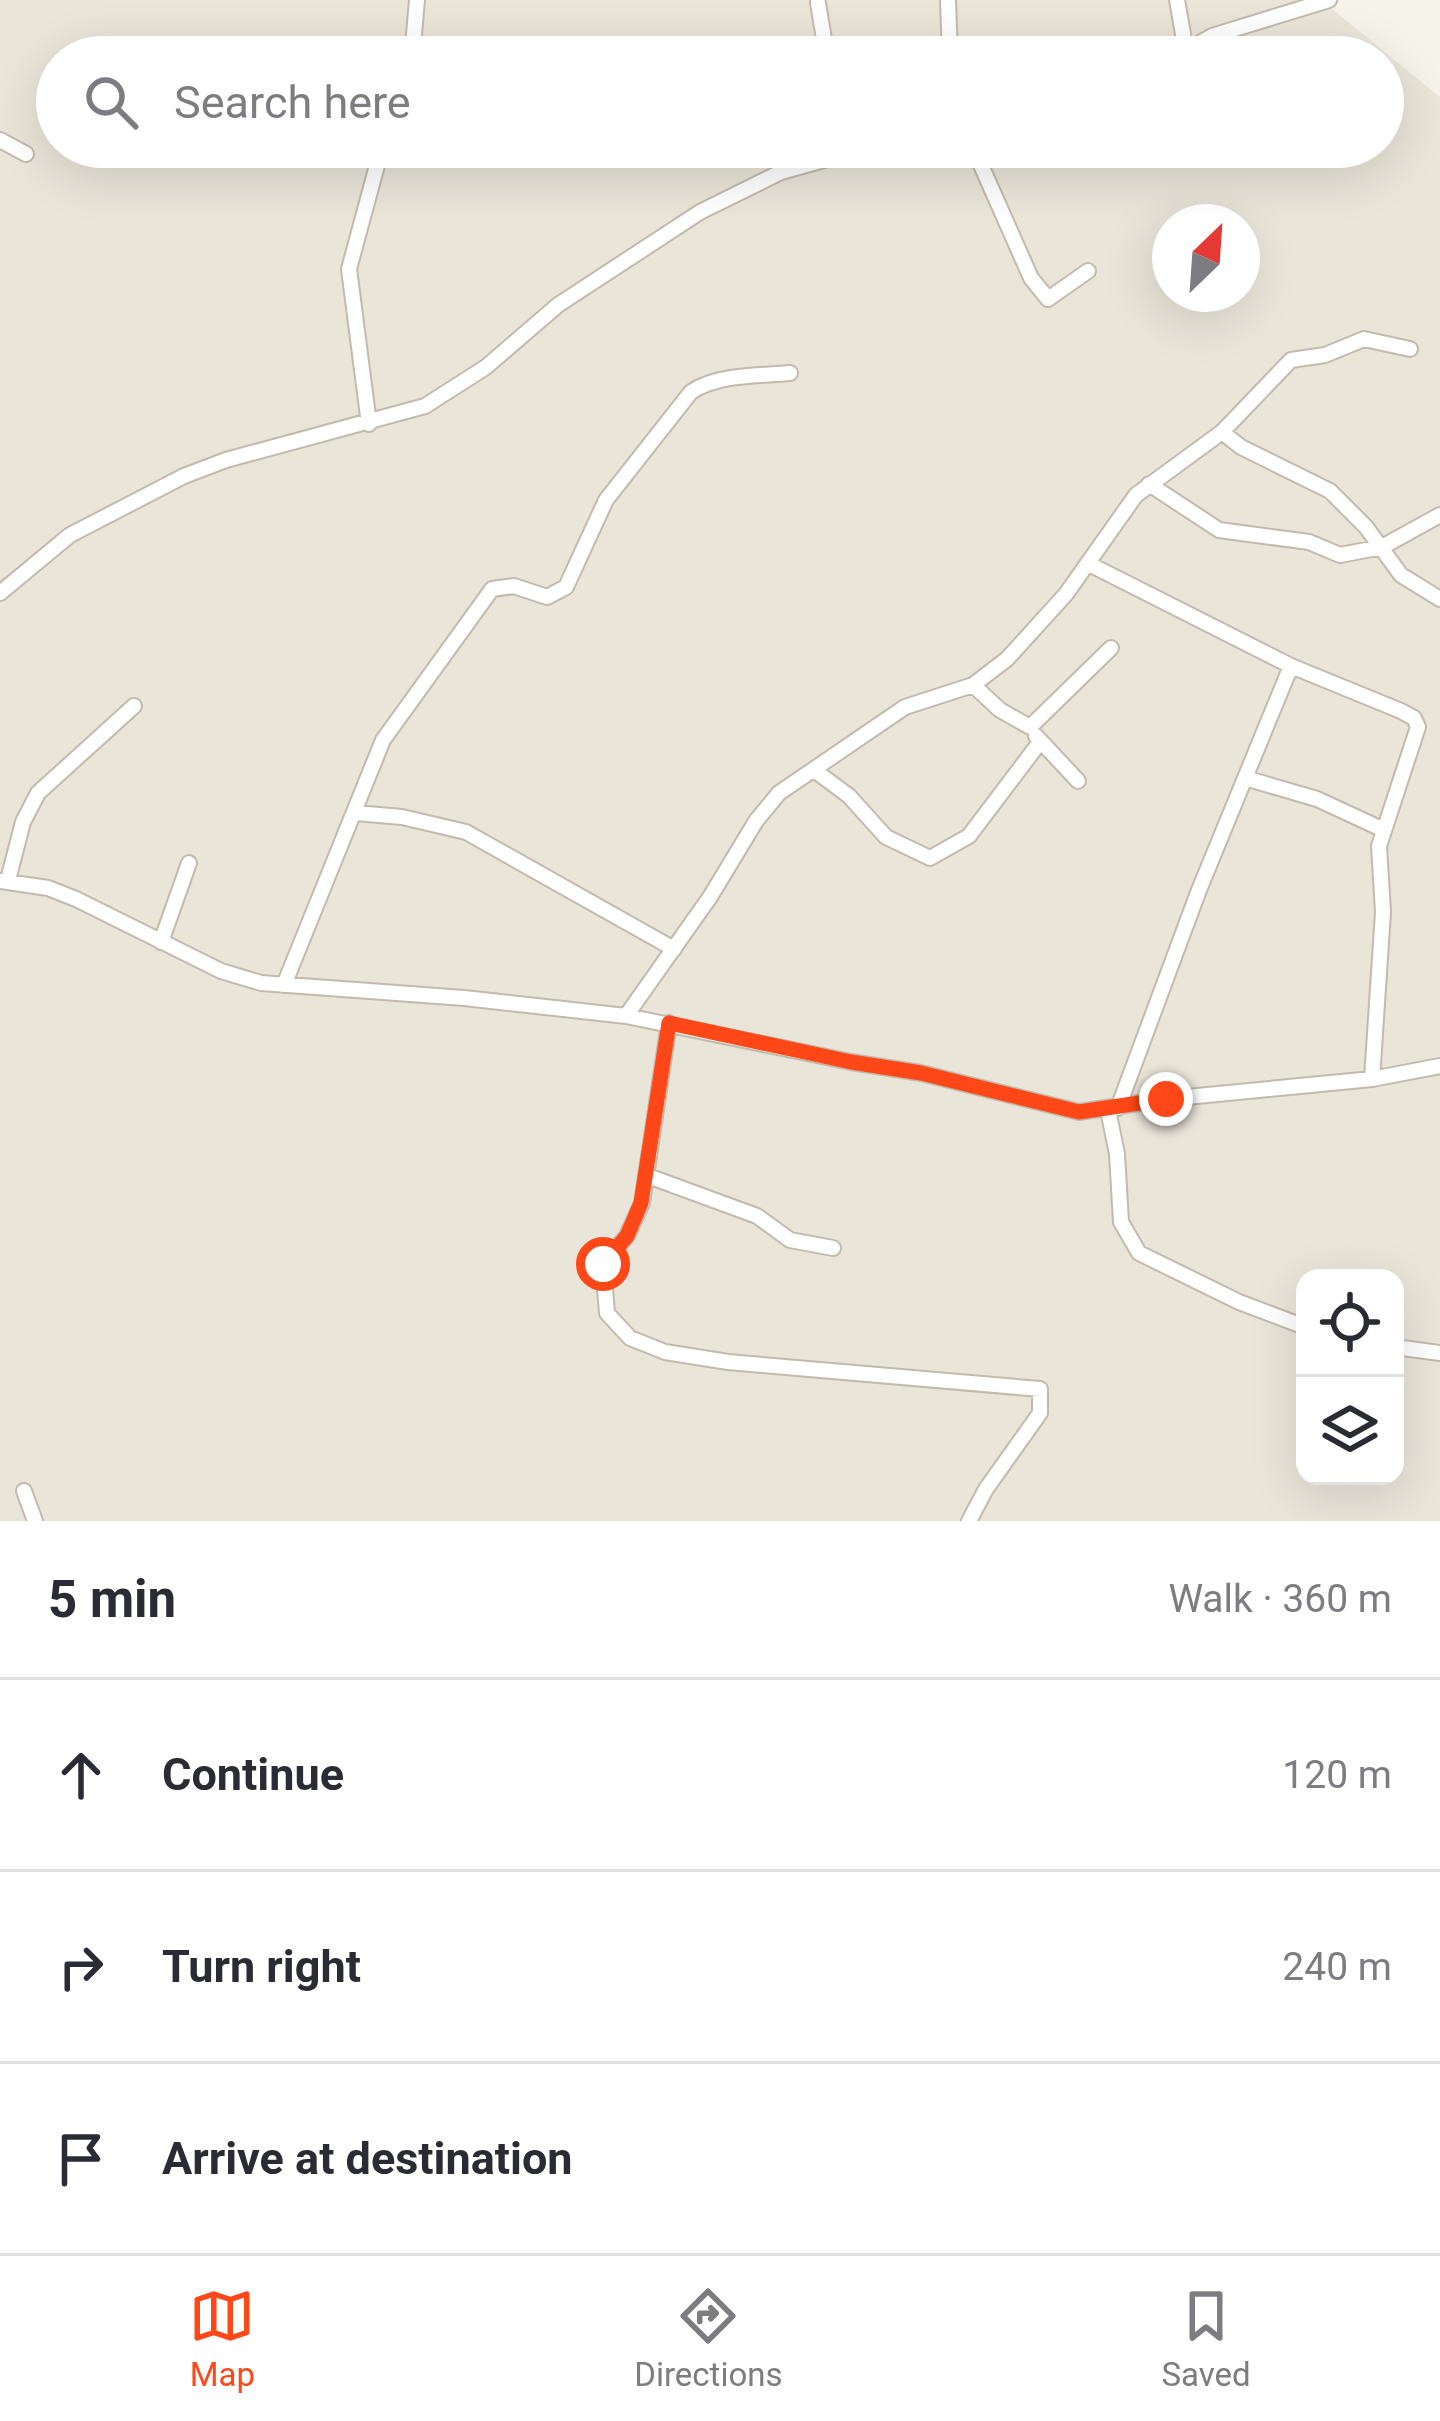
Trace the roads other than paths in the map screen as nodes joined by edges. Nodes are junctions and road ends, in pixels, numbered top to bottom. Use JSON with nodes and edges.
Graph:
{"nodes":[{"id":1,"x":417,"y":0,"type":"edge"},
{"id":2,"x":948,"y":0,"type":"edge"},
{"id":3,"x":1178,"y":0,"type":"edge"},
{"id":4,"x":1329,"y":0,"type":"edge"},
{"id":5,"x":818,"y":3,"type":"dead end"},
{"id":6,"x":414,"y":36,"type":"edge"},
{"id":7,"x":824,"y":36,"type":"edge"},
{"id":8,"x":949,"y":36,"type":"edge"},
{"id":9,"x":1179,"y":36,"type":"edge"},
{"id":10,"x":1212,"y":36,"type":"edge"},
{"id":11,"x":0,"y":140,"type":"edge"},
{"id":12,"x":26,"y":154,"type":"dead end"},
{"id":13,"x":376,"y":168,"type":"edge"},
{"id":14,"x":795,"y":168,"type":"edge"},
{"id":15,"x":982,"y":168,"type":"edge"},
{"id":16,"x":1088,"y":271,"type":"dead end"},
{"id":17,"x":1410,"y":349,"type":"dead end"},
{"id":18,"x":790,"y":373,"type":"dead end"},
{"id":19,"x":369,"y":424,"type":"junction"},
{"id":20,"x":1222,"y":432,"type":"junction"},
{"id":21,"x":1149,"y":484,"type":"junction"},
{"id":22,"x":1440,"y":515,"type":"edge"},
{"id":23,"x":1382,"y":547,"type":"junction"},
{"id":24,"x":1089,"y":564,"type":"junction"},
{"id":25,"x":0,"y":593,"type":"edge"},
{"id":26,"x":1440,"y":599,"type":"edge"},
{"id":27,"x":1111,"y":648,"type":"dead end"},
{"id":28,"x":1291,"y":666,"type":"junction"},
{"id":29,"x":974,"y":685,"type":"junction"},
{"id":30,"x":134,"y":706,"type":"dead end"},
{"id":31,"x":1030,"y":727,"type":"junction"},
{"id":32,"x":1040,"y":742,"type":"junction"},
{"id":33,"x":814,"y":770,"type":"junction"},
{"id":34,"x":1245,"y":778,"type":"junction"},
{"id":35,"x":1078,"y":781,"type":"dead end"},
{"id":36,"x":356,"y":813,"type":"junction"},
{"id":37,"x":1384,"y":830,"type":"junction"},
{"id":38,"x":189,"y":863,"type":"dead end"},
{"id":39,"x":4,"y":881,"type":"edge"},
{"id":40,"x":161,"y":943,"type":"junction"},
{"id":41,"x":674,"y":949,"type":"junction"},
{"id":42,"x":284,"y":986,"type":"junction"},
{"id":43,"x":626,"y":1016,"type":"junction"},
{"id":44,"x":669,"y":1023,"type":"junction"},
{"id":45,"x":1440,"y":1066,"type":"edge"},
{"id":46,"x":1372,"y":1079,"type":"junction"},
{"id":47,"x":1113,"y":1109,"type":"junction"},
{"id":48,"x":648,"y":1176,"type":"junction"},
{"id":49,"x":833,"y":1248,"type":"dead end"},
{"id":50,"x":1296,"y":1324,"type":"edge"},
{"id":51,"x":1404,"y":1349,"type":"edge"},
{"id":52,"x":1440,"y":1353,"type":"edge"},
{"id":53,"x":24,"y":1492,"type":"dead end"},
{"id":54,"x":34,"y":1521,"type":"edge"},
{"id":55,"x":969,"y":1521,"type":"edge"}],
"edges":[{"from":1,"to":6,"type":"street"},
{"from":2,"to":8,"type":"street"},
{"from":3,"to":9,"type":"street"},
{"from":4,"to":10,"type":"street"},
{"from":5,"to":7,"type":"street"},
{"from":11,"to":12,"type":"street"},
{"from":13,"to":19,"type":"street"},
{"from":14,"to":19,"type":"street"},
{"from":15,"to":16,"type":"street"},
{"from":17,"to":20,"type":"street"},
{"from":18,"to":36,"type":"street"},
{"from":19,"to":25,"type":"street"},
{"from":20,"to":21,"type":"street"},
{"from":20,"to":23,"type":"street"},
{"from":21,"to":23,"type":"street"},
{"from":21,"to":24,"type":"street"},
{"from":22,"to":23,"type":"street"},
{"from":23,"to":26,"type":"street"},
{"from":24,"to":28,"type":"street"},
{"from":24,"to":29,"type":"street"},
{"from":27,"to":31,"type":"street"},
{"from":28,"to":34,"type":"street"},
{"from":28,"to":37,"type":"street"},
{"from":29,"to":31,"type":"street"},
{"from":29,"to":33,"type":"street"},
{"from":30,"to":39,"type":"street"},
{"from":31,"to":32,"type":"street"},
{"from":32,"to":33,"type":"street"},
{"from":32,"to":35,"type":"street"},
{"from":33,"to":41,"type":"street"},
{"from":34,"to":37,"type":"street"},
{"from":34,"to":47,"type":"street"},
{"from":36,"to":41,"type":"street"},
{"from":36,"to":42,"type":"street"},
{"from":37,"to":46,"type":"street"},
{"from":38,"to":40,"type":"street"},
{"from":39,"to":40,"type":"street"},
{"from":40,"to":42,"type":"street"},
{"from":41,"to":43,"type":"street"},
{"from":42,"to":43,"type":"street"},
{"from":43,"to":44,"type":"street"},
{"from":44,"to":47,"type":"street"},
{"from":44,"to":48,"type":"street"},
{"from":45,"to":46,"type":"street"},
{"from":46,"to":47,"type":"street"},
{"from":47,"to":50,"type":"street"},
{"from":48,"to":49,"type":"street"},
{"from":48,"to":55,"type":"street"},
{"from":51,"to":52,"type":"street"},
{"from":53,"to":54,"type":"street"}]}
